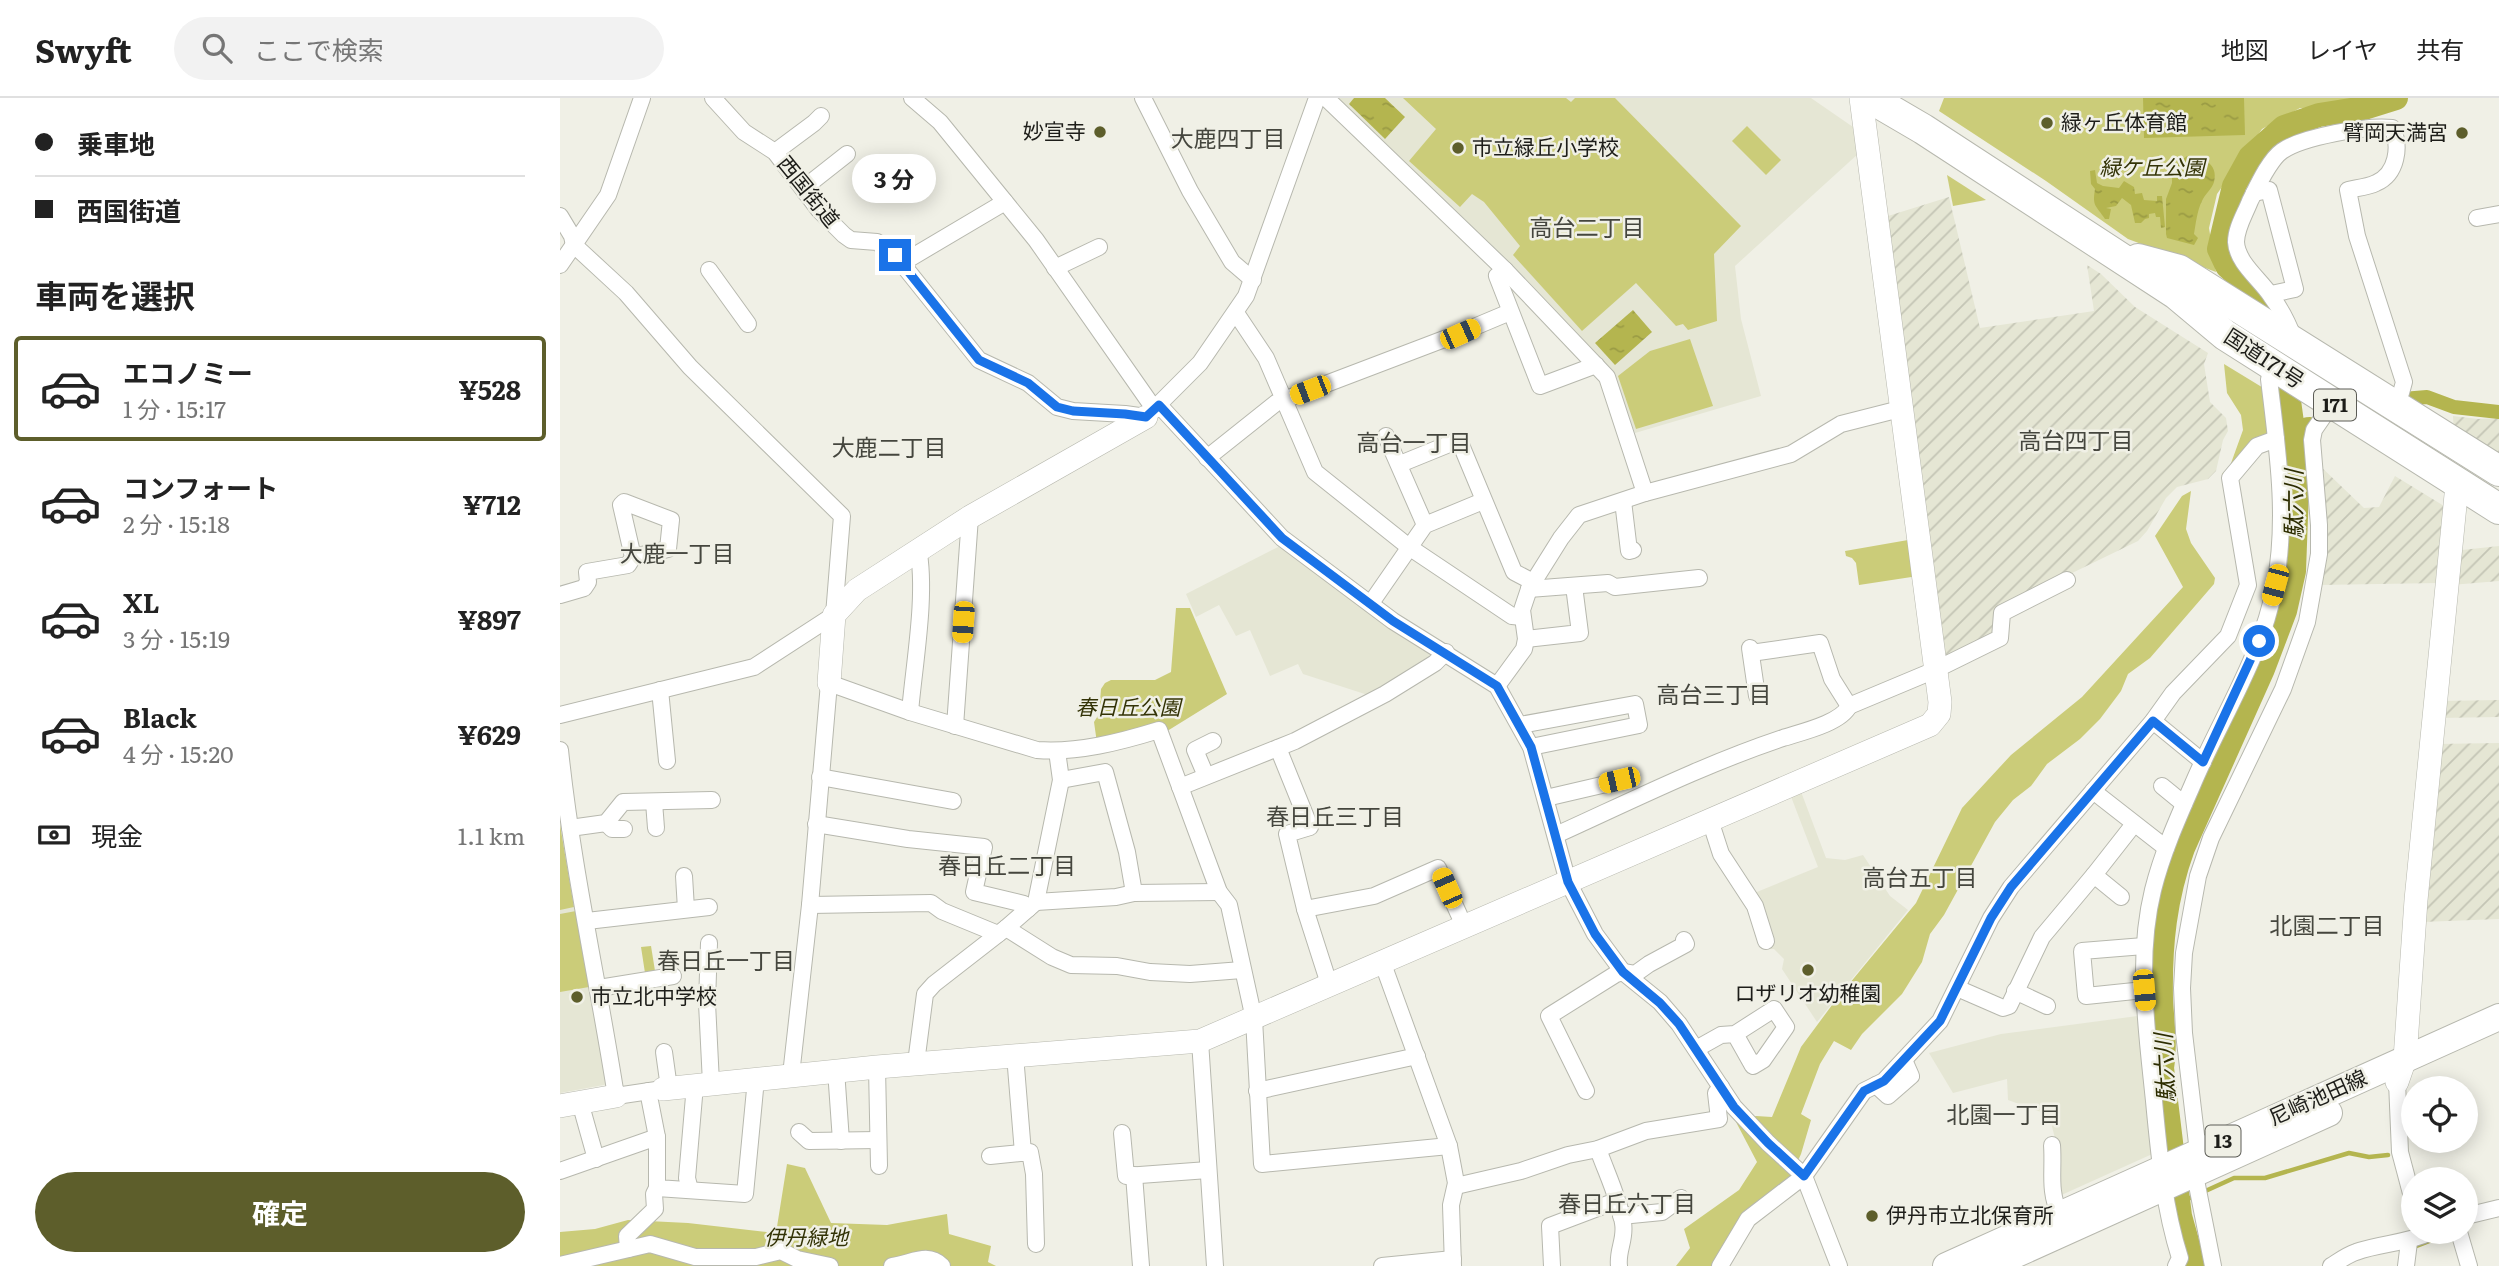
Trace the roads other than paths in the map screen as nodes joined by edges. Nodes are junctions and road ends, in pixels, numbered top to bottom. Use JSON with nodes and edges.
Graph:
{"nodes":[{"id":1,"x":642,"y":98,"type":"edge"},
{"id":2,"x":713,"y":98,"type":"edge"},
{"id":3,"x":912,"y":98,"type":"edge"},
{"id":4,"x":1143,"y":98,"type":"edge"},
{"id":5,"x":1317,"y":98,"type":"edge"},
{"id":6,"x":1326,"y":98,"type":"edge"},
{"id":7,"x":1861,"y":98,"type":"edge"},
{"id":8,"x":1870,"y":98,"type":"edge"},
{"id":9,"x":821,"y":116,"type":"dead end"},
{"id":10,"x":775,"y":152,"type":"junction"},
{"id":11,"x":847,"y":154,"type":"dead end"},
{"id":12,"x":805,"y":192,"type":"junction"},
{"id":13,"x":2254,"y":193,"type":"junction"},
{"id":14,"x":1006,"y":202,"type":"junction"},
{"id":15,"x":2499,"y":214,"type":"edge"},
{"id":16,"x":560,"y":216,"type":"edge"},
{"id":17,"x":2477,"y":218,"type":"dead end"},
{"id":18,"x":574,"y":246,"type":"junction"},
{"id":19,"x":1099,"y":247,"type":"dead end"},
{"id":20,"x":2111,"y":252,"type":"junction"},
{"id":21,"x":902,"y":263,"type":"junction"},
{"id":22,"x":560,"y":265,"type":"edge"},
{"id":23,"x":1055,"y":268,"type":"junction"},
{"id":24,"x":709,"y":270,"type":"dead end"},
{"id":25,"x":1505,"y":270,"type":"junction"},
{"id":26,"x":1253,"y":280,"type":"junction"},
{"id":27,"x":2176,"y":294,"type":"junction"},
{"id":28,"x":2271,"y":295,"type":"junction"},
{"id":29,"x":1510,"y":312,"type":"junction"},
{"id":30,"x":1236,"y":313,"type":"junction"},
{"id":31,"x":748,"y":324,"type":"dead end"},
{"id":32,"x":2292,"y":342,"type":"junction"},
{"id":33,"x":1596,"y":365,"type":"junction"},
{"id":34,"x":2273,"y":381,"type":"junction"},
{"id":35,"x":1285,"y":400,"type":"junction"},
{"id":36,"x":2391,"y":402,"type":"junction"},
{"id":37,"x":1900,"y":408,"type":"junction"},
{"id":38,"x":1153,"y":411,"type":"junction"},
{"id":39,"x":2322,"y":412,"type":"junction"},
{"id":40,"x":1386,"y":436,"type":"dead end"},
{"id":41,"x":2276,"y":439,"type":"junction"},
{"id":42,"x":1207,"y":458,"type":"junction"},
{"id":43,"x":1400,"y":464,"type":"junction"},
{"id":44,"x":2499,"y":471,"type":"edge"},
{"id":45,"x":2499,"y":490,"type":"edge"},
{"id":46,"x":1645,"y":493,"type":"junction"},
{"id":47,"x":2456,"y":495,"type":"junction"},
{"id":48,"x":1483,"y":501,"type":"junction"},
{"id":49,"x":1623,"y":501,"type":"junction"},
{"id":50,"x":2499,"y":509,"type":"edge"},
{"id":51,"x":970,"y":517,"type":"junction"},
{"id":52,"x":2499,"y":524,"type":"edge"},
{"id":53,"x":1425,"y":525,"type":"junction"},
{"id":54,"x":1409,"y":547,"type":"junction"},
{"id":55,"x":918,"y":548,"type":"junction"},
{"id":56,"x":1629,"y":550,"type":"dead end"},
{"id":57,"x":633,"y":557,"type":"dead end"},
{"id":58,"x":1699,"y":578,"type":"dead end"},
{"id":59,"x":2067,"y":580,"type":"dead end"},
{"id":60,"x":1531,"y":586,"type":"junction"},
{"id":61,"x":1574,"y":586,"type":"junction"},
{"id":62,"x":560,"y":595,"type":"edge"},
{"id":63,"x":1371,"y":603,"type":"junction"},
{"id":64,"x":834,"y":615,"type":"junction"},
{"id":65,"x":1522,"y":617,"type":"junction"},
{"id":66,"x":1526,"y":639,"type":"junction"},
{"id":67,"x":1446,"y":652,"type":"junction"},
{"id":68,"x":1935,"y":670,"type":"junction"},
{"id":69,"x":829,"y":683,"type":"junction"},
{"id":70,"x":1497,"y":686,"type":"junction"},
{"id":71,"x":660,"y":690,"type":"junction"},
{"id":72,"x":1757,"y":696,"type":"dead end"},
{"id":73,"x":1849,"y":706,"type":"junction"},
{"id":74,"x":910,"y":712,"type":"junction"},
{"id":75,"x":560,"y":715,"type":"edge"},
{"id":76,"x":2153,"y":721,"type":"junction"},
{"id":77,"x":1520,"y":725,"type":"junction"},
{"id":78,"x":955,"y":726,"type":"junction"},
{"id":79,"x":1213,"y":741,"type":"dead end"},
{"id":80,"x":1531,"y":747,"type":"junction"},
{"id":81,"x":1278,"y":748,"type":"junction"},
{"id":82,"x":560,"y":750,"type":"edge"},
{"id":83,"x":1057,"y":751,"type":"junction"},
{"id":84,"x":667,"y":761,"type":"dead end"},
{"id":85,"x":2203,"y":762,"type":"junction"},
{"id":86,"x":1206,"y":776,"type":"junction"},
{"id":87,"x":820,"y":777,"type":"junction"},
{"id":88,"x":1061,"y":780,"type":"junction"},
{"id":89,"x":1619,"y":780,"type":"dead end"},
{"id":90,"x":2162,"y":786,"type":"dead end"},
{"id":91,"x":1180,"y":787,"type":"junction"},
{"id":92,"x":2093,"y":791,"type":"junction"},
{"id":93,"x":1546,"y":797,"type":"junction"},
{"id":94,"x":712,"y":800,"type":"dead end"},
{"id":95,"x":953,"y":801,"type":"dead end"},
{"id":96,"x":654,"y":802,"type":"junction"},
{"id":97,"x":2184,"y":803,"type":"junction"},
{"id":98,"x":1710,"y":820,"type":"junction"},
{"id":99,"x":606,"y":823,"type":"junction"},
{"id":100,"x":816,"y":824,"type":"junction"},
{"id":101,"x":2134,"y":824,"type":"junction"},
{"id":102,"x":570,"y":828,"type":"junction"},
{"id":103,"x":656,"y":828,"type":"dead end"},
{"id":104,"x":624,"y":829,"type":"dead end"},
{"id":105,"x":1556,"y":835,"type":"junction"},
{"id":106,"x":2166,"y":848,"type":"junction"},
{"id":107,"x":2094,"y":875,"type":"junction"},
{"id":108,"x":684,"y":876,"type":"dead end"},
{"id":109,"x":1568,"y":882,"type":"junction"},
{"id":110,"x":1219,"y":892,"type":"junction"},
{"id":111,"x":1134,"y":893,"type":"junction"},
{"id":112,"x":2121,"y":897,"type":"dead end"},
{"id":113,"x":810,"y":905,"type":"junction"},
{"id":114,"x":1032,"y":905,"type":"junction"},
{"id":115,"x":709,"y":907,"type":"dead end"},
{"id":116,"x":686,"y":909,"type":"junction"},
{"id":117,"x":1305,"y":909,"type":"junction"},
{"id":118,"x":587,"y":921,"type":"junction"},
{"id":119,"x":1465,"y":928,"type":"junction"},
{"id":120,"x":1002,"y":931,"type":"junction"},
{"id":121,"x":1684,"y":940,"type":"dead end"},
{"id":122,"x":1766,"y":942,"type":"dead end"},
{"id":123,"x":709,"y":943,"type":"dead end"},
{"id":124,"x":2144,"y":946,"type":"junction"},
{"id":125,"x":1383,"y":964,"type":"junction"},
{"id":126,"x":1242,"y":970,"type":"junction"},
{"id":127,"x":1623,"y":972,"type":"junction"},
{"id":128,"x":673,"y":976,"type":"dead end"},
{"id":129,"x":1330,"y":987,"type":"junction"},
{"id":130,"x":599,"y":988,"type":"junction"},
{"id":131,"x":1957,"y":988,"type":"junction"},
{"id":132,"x":2144,"y":990,"type":"junction"},
{"id":133,"x":2015,"y":991,"type":"junction"},
{"id":134,"x":2048,"y":1006,"type":"dead end"},
{"id":135,"x":2499,"y":1017,"type":"edge"},
{"id":136,"x":1254,"y":1019,"type":"junction"},
{"id":137,"x":1735,"y":1034,"type":"dead end"},
{"id":138,"x":2499,"y":1036,"type":"edge"},
{"id":139,"x":1200,"y":1041,"type":"junction"},
{"id":140,"x":1696,"y":1049,"type":"junction"},
{"id":141,"x":664,"y":1052,"type":"dead end"},
{"id":142,"x":1015,"y":1055,"type":"junction"},
{"id":143,"x":1417,"y":1055,"type":"junction"},
{"id":144,"x":916,"y":1063,"type":"junction"},
{"id":145,"x":877,"y":1067,"type":"junction"},
{"id":146,"x":836,"y":1070,"type":"junction"},
{"id":147,"x":2401,"y":1070,"type":"junction"},
{"id":148,"x":791,"y":1074,"type":"junction"},
{"id":149,"x":756,"y":1079,"type":"junction"},
{"id":150,"x":703,"y":1084,"type":"junction"},
{"id":151,"x":1721,"y":1087,"type":"junction"},
{"id":152,"x":660,"y":1089,"type":"junction"},
{"id":153,"x":1257,"y":1091,"type":"junction"},
{"id":154,"x":1586,"y":1091,"type":"dead end"},
{"id":155,"x":616,"y":1096,"type":"junction"},
{"id":156,"x":570,"y":1104,"type":"edge"},
{"id":157,"x":799,"y":1132,"type":"dead end"},
{"id":158,"x":1122,"y":1133,"type":"dead end"},
{"id":159,"x":657,"y":1137,"type":"junction"},
{"id":160,"x":841,"y":1140,"type":"junction"},
{"id":161,"x":878,"y":1140,"type":"junction"},
{"id":162,"x":2052,"y":1145,"type":"dead end"},
{"id":163,"x":1448,"y":1146,"type":"junction"},
{"id":164,"x":1598,"y":1149,"type":"junction"},
{"id":165,"x":1023,"y":1153,"type":"junction"},
{"id":166,"x":990,"y":1156,"type":"dead end"},
{"id":167,"x":596,"y":1159,"type":"junction"},
{"id":168,"x":2196,"y":1164,"type":"junction"},
{"id":169,"x":879,"y":1166,"type":"dead end"},
{"id":170,"x":2404,"y":1167,"type":"edge"},
{"id":171,"x":1208,"y":1170,"type":"junction"},
{"id":172,"x":560,"y":1171,"type":"edge"},
{"id":173,"x":1134,"y":1175,"type":"junction"},
{"id":174,"x":1804,"y":1176,"type":"junction"},
{"id":175,"x":2163,"y":1179,"type":"junction"},
{"id":176,"x":1456,"y":1186,"type":"junction"},
{"id":177,"x":657,"y":1188,"type":"junction"},
{"id":178,"x":690,"y":1190,"type":"junction"},
{"id":179,"x":1681,"y":1199,"type":"dead end"},
{"id":180,"x":2499,"y":1208,"type":"edge"},
{"id":181,"x":1619,"y":1209,"type":"junction"},
{"id":182,"x":2478,"y":1213,"type":"edge"},
{"id":183,"x":2060,"y":1214,"type":"junction"},
{"id":184,"x":1039,"y":1235,"type":"dead end"},
{"id":185,"x":2401,"y":1243,"type":"edge"},
{"id":186,"x":2409,"y":1244,"type":"edge"},
{"id":187,"x":2463,"y":1244,"type":"edge"},
{"id":188,"x":628,"y":1249,"type":"junction"},
{"id":189,"x":1453,"y":1262,"type":"edge"},
{"id":190,"x":560,"y":1265,"type":"edge"},
{"id":191,"x":830,"y":1266,"type":"edge"},
{"id":192,"x":892,"y":1266,"type":"edge"},
{"id":193,"x":942,"y":1266,"type":"edge"},
{"id":194,"x":1141,"y":1266,"type":"edge"},
{"id":195,"x":1215,"y":1266,"type":"edge"},
{"id":196,"x":1382,"y":1266,"type":"edge"},
{"id":197,"x":1552,"y":1266,"type":"edge"},
{"id":198,"x":1619,"y":1266,"type":"edge"},
{"id":199,"x":1720,"y":1266,"type":"edge"},
{"id":200,"x":1839,"y":1266,"type":"edge"},
{"id":201,"x":1947,"y":1266,"type":"edge"},
{"id":202,"x":1990,"y":1266,"type":"edge"},
{"id":203,"x":2176,"y":1266,"type":"edge"},
{"id":204,"x":2213,"y":1266,"type":"edge"},
{"id":205,"x":2331,"y":1266,"type":"edge"},
{"id":206,"x":2406,"y":1266,"type":"edge"},
{"id":207,"x":2469,"y":1266,"type":"edge"}],
"edges":[{"from":1,"to":18,"type":"street"},
{"from":2,"to":10,"type":"street","name":"西国街道"},
{"from":3,"to":14,"type":"street"},
{"from":4,"to":26,"type":"street"},
{"from":5,"to":26,"type":"street"},
{"from":6,"to":25,"type":"street"},
{"from":7,"to":37,"type":"street"},
{"from":8,"to":20,"type":"highway","name":"国道171号","number":"171"},
{"from":9,"to":10,"type":"street"},
{"from":10,"to":12,"type":"street","name":"西国街道"},
{"from":11,"to":12,"type":"street"},
{"from":12,"to":21,"type":"street","name":"西国街道"},
{"from":13,"to":28,"type":"street"},
{"from":13,"to":28,"type":"street"},
{"from":13,"to":36,"type":"street"},
{"from":14,"to":21,"type":"street"},
{"from":14,"to":23,"type":"street"},
{"from":15,"to":17,"type":"street"},
{"from":16,"to":18,"type":"street"},
{"from":18,"to":22,"type":"street"},
{"from":18,"to":64,"type":"street"},
{"from":19,"to":23,"type":"street"},
{"from":20,"to":27,"type":"highway","name":"国道171号","number":"171"},
{"from":20,"to":32,"type":"highway","number":"171"},
{"from":20,"to":34,"type":"highway","number":"171"},
{"from":21,"to":38,"type":"street","name":"西国街道"},
{"from":23,"to":38,"type":"street"},
{"from":24,"to":31,"type":"street"},
{"from":25,"to":29,"type":"street"},
{"from":25,"to":33,"type":"street"},
{"from":26,"to":30,"type":"street"},
{"from":27,"to":45,"type":"highway","name":"国道171号","number":"171"},
{"from":27,"to":50,"type":"highway","name":"国道171号","number":"171"},
{"from":28,"to":32,"type":"street"},
{"from":29,"to":33,"type":"street"},
{"from":29,"to":35,"type":"street"},
{"from":30,"to":35,"type":"street"},
{"from":30,"to":38,"type":"street"},
{"from":32,"to":36,"type":"highway","number":"171"},
{"from":33,"to":46,"type":"street"},
{"from":34,"to":39,"type":"highway","number":"171"},
{"from":34,"to":41,"type":"street"},
{"from":35,"to":42,"type":"street"},
{"from":35,"to":54,"type":"street"},
{"from":36,"to":44,"type":"highway","number":"171"},
{"from":37,"to":46,"type":"street"},
{"from":37,"to":68,"type":"street"},
{"from":38,"to":42,"type":"street"},
{"from":38,"to":51,"type":"street"},
{"from":39,"to":47,"type":"highway","number":"171"},
{"from":39,"to":168,"type":"street"},
{"from":40,"to":43,"type":"street"},
{"from":41,"to":76,"type":"street"},
{"from":41,"to":85,"type":"street"},
{"from":42,"to":63,"type":"street"},
{"from":43,"to":48,"type":"street"},
{"from":43,"to":53,"type":"street"},
{"from":46,"to":49,"type":"street"},
{"from":47,"to":52,"type":"highway","number":"171"},
{"from":47,"to":147,"type":"street"},
{"from":48,"to":53,"type":"street"},
{"from":48,"to":60,"type":"street"},
{"from":49,"to":56,"type":"street"},
{"from":49,"to":60,"type":"street"},
{"from":51,"to":55,"type":"street"},
{"from":51,"to":78,"type":"street"},
{"from":53,"to":54,"type":"street"},
{"from":54,"to":63,"type":"street"},
{"from":54,"to":65,"type":"street"},
{"from":55,"to":64,"type":"street"},
{"from":55,"to":74,"type":"street"},
{"from":57,"to":62,"type":"street"},
{"from":58,"to":61,"type":"street"},
{"from":59,"to":68,"type":"street"},
{"from":60,"to":61,"type":"street"},
{"from":60,"to":65,"type":"street"},
{"from":61,"to":66,"type":"street"},
{"from":63,"to":67,"type":"street"},
{"from":64,"to":69,"type":"street"},
{"from":64,"to":71,"type":"street"},
{"from":65,"to":66,"type":"street"},
{"from":66,"to":70,"type":"street"},
{"from":67,"to":70,"type":"street"},
{"from":67,"to":81,"type":"street"},
{"from":68,"to":73,"type":"street"},
{"from":68,"to":98,"type":"street"},
{"from":69,"to":74,"type":"street"},
{"from":69,"to":87,"type":"street"},
{"from":70,"to":77,"type":"street"},
{"from":71,"to":75,"type":"street"},
{"from":71,"to":84,"type":"street"},
{"from":72,"to":73,"type":"street"},
{"from":73,"to":105,"type":"street"},
{"from":74,"to":78,"type":"street"},
{"from":76,"to":85,"type":"street"},
{"from":76,"to":92,"type":"street"},
{"from":77,"to":80,"type":"street"},
{"from":77,"to":80,"type":"street"},
{"from":78,"to":83,"type":"street"},
{"from":79,"to":86,"type":"street"},
{"from":80,"to":93,"type":"street"},
{"from":81,"to":86,"type":"street"},
{"from":81,"to":117,"type":"street"},
{"from":82,"to":102,"type":"street"},
{"from":83,"to":88,"type":"street"},
{"from":83,"to":91,"type":"street"},
{"from":85,"to":97,"type":"street"},
{"from":86,"to":91,"type":"street"},
{"from":87,"to":95,"type":"street"},
{"from":87,"to":100,"type":"street"},
{"from":88,"to":111,"type":"street"},
{"from":88,"to":114,"type":"street"},
{"from":89,"to":93,"type":"street"},
{"from":90,"to":97,"type":"street"},
{"from":91,"to":110,"type":"street"},
{"from":92,"to":101,"type":"street"},
{"from":92,"to":131,"type":"street"},
{"from":93,"to":105,"type":"street"},
{"from":94,"to":96,"type":"street"},
{"from":96,"to":99,"type":"street"},
{"from":96,"to":103,"type":"street"},
{"from":97,"to":106,"type":"street"},
{"from":98,"to":109,"type":"street"},
{"from":98,"to":122,"type":"street"},
{"from":99,"to":102,"type":"street"},
{"from":99,"to":104,"type":"street"},
{"from":100,"to":113,"type":"street"},
{"from":100,"to":114,"type":"street"},
{"from":101,"to":106,"type":"street"},
{"from":101,"to":107,"type":"street"},
{"from":102,"to":118,"type":"street"},
{"from":105,"to":109,"type":"street"},
{"from":106,"to":124,"type":"street"},
{"from":107,"to":112,"type":"street"},
{"from":107,"to":133,"type":"street"},
{"from":108,"to":116,"type":"street"},
{"from":109,"to":119,"type":"street"},
{"from":109,"to":127,"type":"street"},
{"from":110,"to":111,"type":"street"},
{"from":110,"to":126,"type":"street"},
{"from":111,"to":114,"type":"street"},
{"from":113,"to":120,"type":"street"},
{"from":113,"to":148,"type":"street"},
{"from":114,"to":120,"type":"street"},
{"from":115,"to":116,"type":"street"},
{"from":116,"to":118,"type":"street"},
{"from":117,"to":119,"type":"street"},
{"from":117,"to":129,"type":"street"},
{"from":118,"to":130,"type":"street"},
{"from":119,"to":125,"type":"street"},
{"from":120,"to":126,"type":"street"},
{"from":120,"to":144,"type":"street"},
{"from":121,"to":127,"type":"street"},
{"from":123,"to":150,"type":"street"},
{"from":124,"to":132,"type":"street"},
{"from":124,"to":132,"type":"street"},
{"from":125,"to":129,"type":"street"},
{"from":125,"to":143,"type":"street"},
{"from":126,"to":136,"type":"street"},
{"from":127,"to":140,"type":"street"},
{"from":127,"to":154,"type":"street"},
{"from":128,"to":130,"type":"street"},
{"from":129,"to":136,"type":"street"},
{"from":130,"to":155,"type":"street"},
{"from":131,"to":133,"type":"street"},
{"from":131,"to":174,"type":"street"},
{"from":132,"to":175,"type":"street"},
{"from":133,"to":134,"type":"street"},
{"from":135,"to":147,"type":"main road","name":"尼崎池田線","number":"13"},
{"from":136,"to":139,"type":"street"},
{"from":136,"to":153,"type":"street"},
{"from":137,"to":140,"type":"street"},
{"from":138,"to":147,"type":"main road","name":"尼崎池田線","number":"13"},
{"from":139,"to":142,"type":"street"},
{"from":139,"to":171,"type":"street"},
{"from":140,"to":151,"type":"street"},
{"from":141,"to":152,"type":"street"},
{"from":142,"to":144,"type":"street"},
{"from":142,"to":165,"type":"street"},
{"from":143,"to":153,"type":"street"},
{"from":143,"to":163,"type":"street"},
{"from":144,"to":145,"type":"street"},
{"from":145,"to":146,"type":"street"},
{"from":145,"to":161,"type":"street"},
{"from":146,"to":148,"type":"street"},
{"from":146,"to":160,"type":"street"},
{"from":147,"to":168,"type":"main road","name":"尼崎池田線","number":"13"},
{"from":147,"to":170,"type":"street"},
{"from":148,"to":149,"type":"street"},
{"from":149,"to":150,"type":"street"},
{"from":149,"to":178,"type":"street"},
{"from":150,"to":152,"type":"street"},
{"from":150,"to":178,"type":"street"},
{"from":151,"to":164,"type":"street"},
{"from":151,"to":174,"type":"street"},
{"from":152,"to":155,"type":"street"},
{"from":152,"to":159,"type":"street"},
{"from":153,"to":163,"type":"street"},
{"from":155,"to":156,"type":"street"},
{"from":156,"to":167,"type":"street"},
{"from":157,"to":160,"type":"street"},
{"from":158,"to":173,"type":"street"},
{"from":159,"to":167,"type":"street"},
{"from":159,"to":177,"type":"street"},
{"from":160,"to":161,"type":"street"},
{"from":161,"to":169,"type":"street"},
{"from":162,"to":183,"type":"street"},
{"from":163,"to":176,"type":"street"},
{"from":164,"to":176,"type":"street"},
{"from":164,"to":181,"type":"street"},
{"from":165,"to":166,"type":"street"},
{"from":165,"to":184,"type":"street"},
{"from":167,"to":172,"type":"street"},
{"from":168,"to":175,"type":"main road","name":"尼崎池田線","number":"13"},
{"from":168,"to":204,"type":"street"},
{"from":171,"to":173,"type":"street"},
{"from":171,"to":195,"type":"street"},
{"from":173,"to":194,"type":"street"},
{"from":174,"to":199,"type":"street"},
{"from":174,"to":200,"type":"street"},
{"from":175,"to":183,"type":"main road","name":"尼崎池田線","number":"13"},
{"from":175,"to":202,"type":"main road","name":"尼崎池田線","number":"13"},
{"from":175,"to":203,"type":"street"},
{"from":176,"to":189,"type":"street"},
{"from":177,"to":178,"type":"street"},
{"from":177,"to":188,"type":"street"},
{"from":179,"to":181,"type":"street"},
{"from":180,"to":182,"type":"street"},
{"from":181,"to":197,"type":"street"},
{"from":181,"to":198,"type":"street"},
{"from":183,"to":201,"type":"main road","name":"尼崎池田線","number":"13"},
{"from":185,"to":205,"type":"street"},
{"from":186,"to":206,"type":"street"},
{"from":187,"to":207,"type":"street"},
{"from":188,"to":190,"type":"street"},
{"from":188,"to":191,"type":"street"},
{"from":189,"to":196,"type":"street"},
{"from":192,"to":193,"type":"street"}]}
